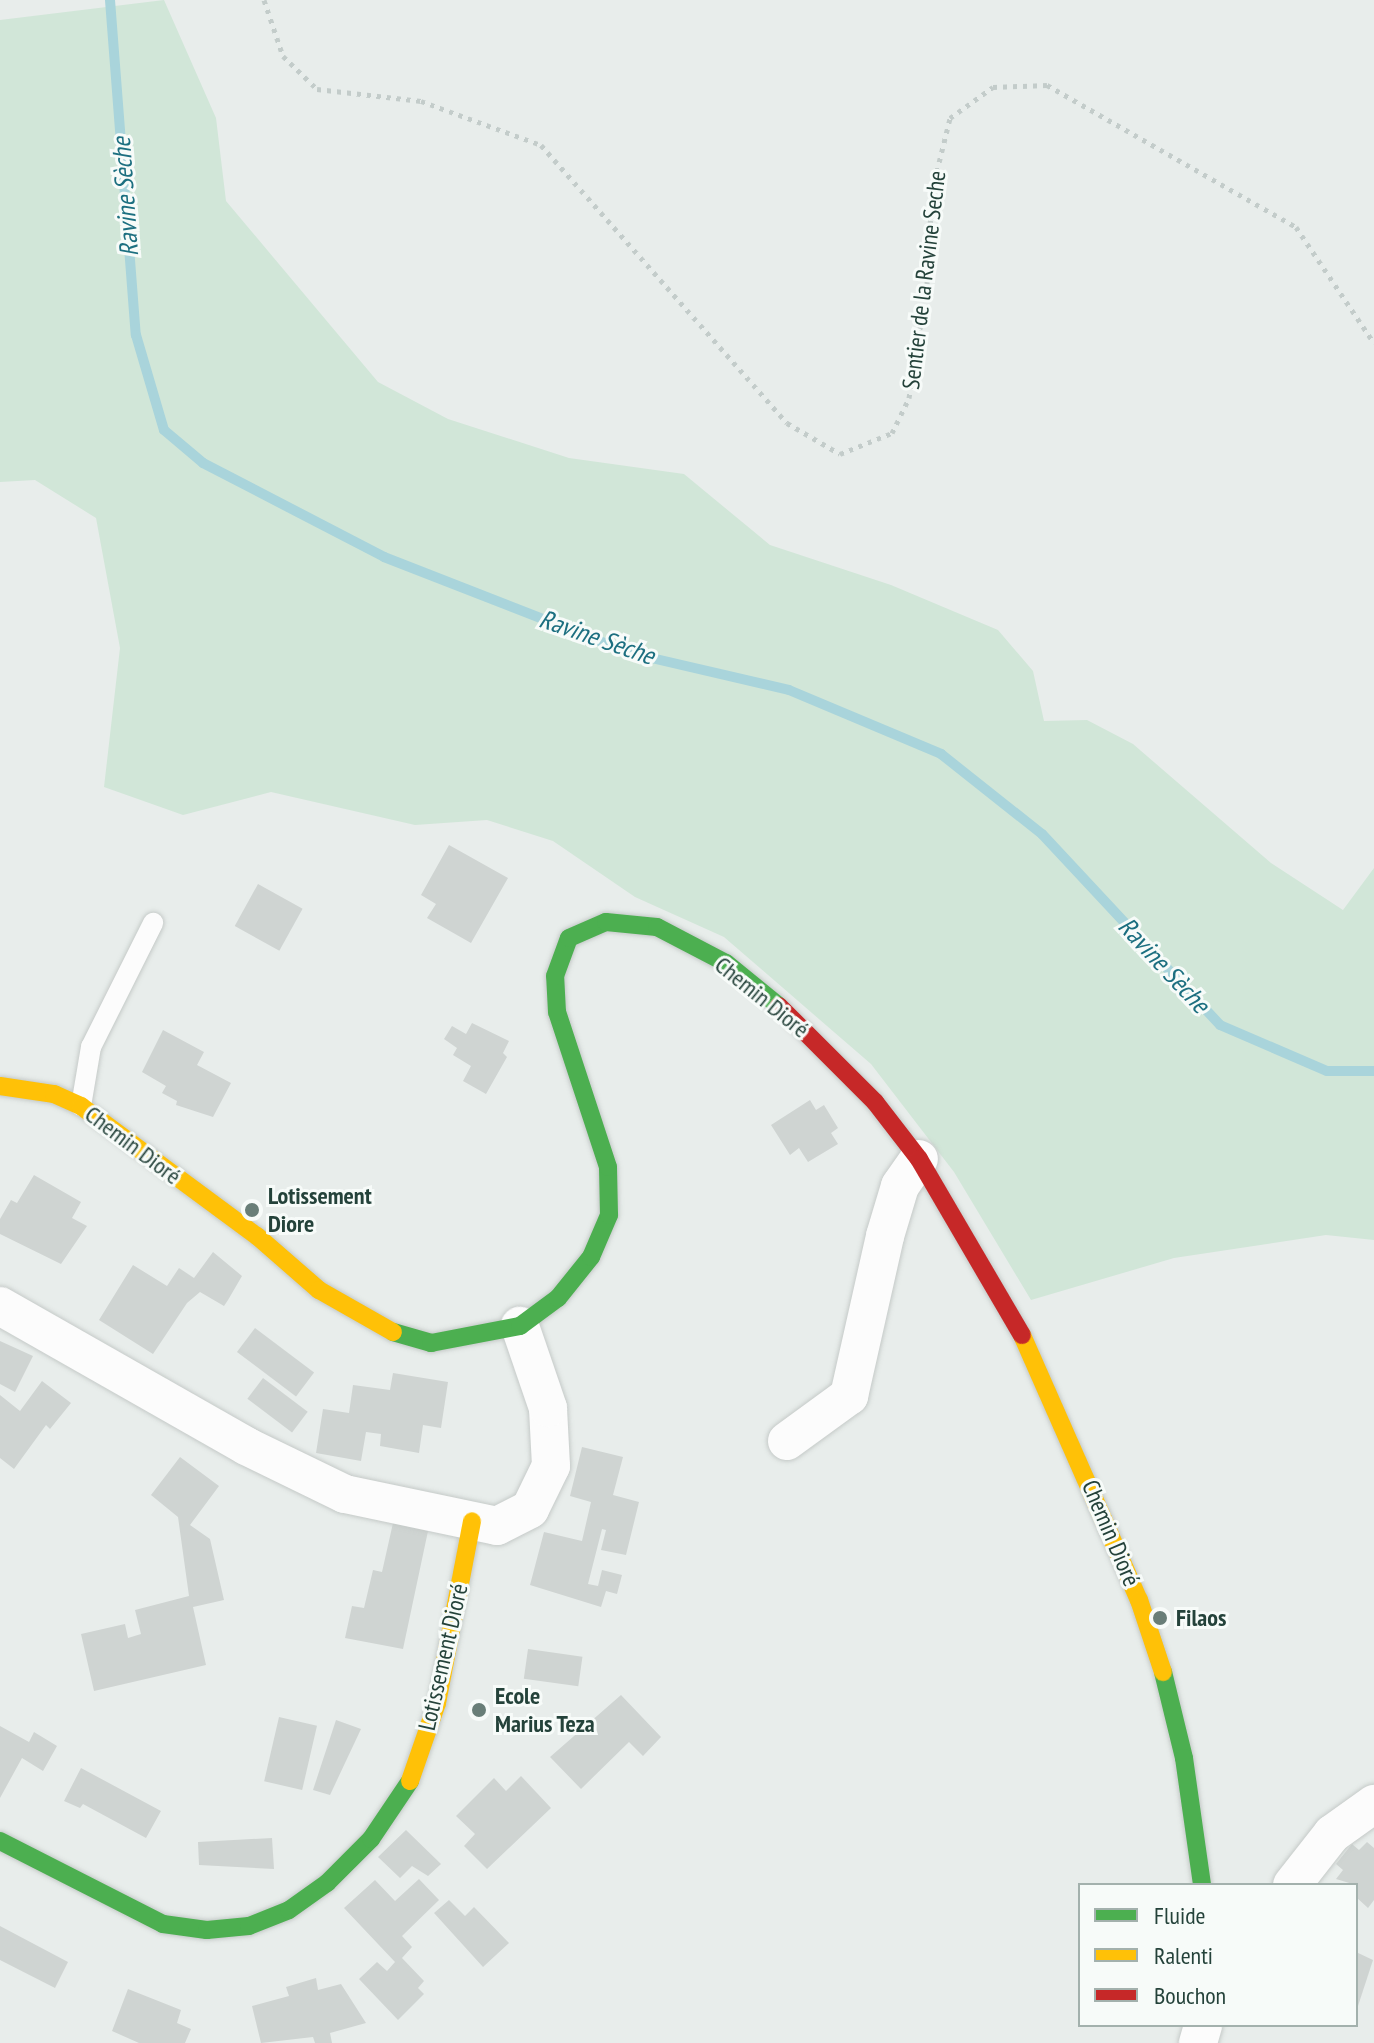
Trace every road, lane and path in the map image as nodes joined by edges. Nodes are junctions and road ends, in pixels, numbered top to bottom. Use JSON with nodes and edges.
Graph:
{"nodes":[{"id":1,"x":264,"y":0,"type":"edge"},
{"id":2,"x":1374,"y":343,"type":"edge"},
{"id":3,"x":153,"y":923,"type":"dead end"},
{"id":4,"x":0,"y":1086,"type":"edge"},
{"id":5,"x":81,"y":1106,"type":"junction"},
{"id":6,"x":919,"y":1159,"type":"junction"},
{"id":7,"x":0,"y":1306,"type":"edge"},
{"id":8,"x":520,"y":1326,"type":"junction"},
{"id":9,"x":787,"y":1441,"type":"dead end"},
{"id":10,"x":472,"y":1521,"type":"junction"},
{"id":11,"x":1374,"y":1804,"type":"edge"},
{"id":12,"x":0,"y":1841,"type":"edge"},
{"id":13,"x":1202,"y":1883,"type":"edge"},
{"id":14,"x":1294,"y":1883,"type":"edge"}],
"edges":[{"from":1,"to":2,"type":"path","name":"Sentier de la Ravine Seche"},
{"from":3,"to":5,"type":"lane"},
{"from":4,"to":5,"type":"street","name":"Chemin Dioré"},
{"from":5,"to":8,"type":"street","name":"Chemin Dioré"},
{"from":6,"to":8,"type":"street","name":"Chemin Dioré"},
{"from":6,"to":9,"type":"street"},
{"from":6,"to":13,"type":"street","name":"Chemin Dioré"},
{"from":7,"to":10,"type":"street"},
{"from":8,"to":10,"type":"street"},
{"from":10,"to":12,"type":"street","name":"Lotissement Dioré"},
{"from":11,"to":14,"type":"street"}]}
